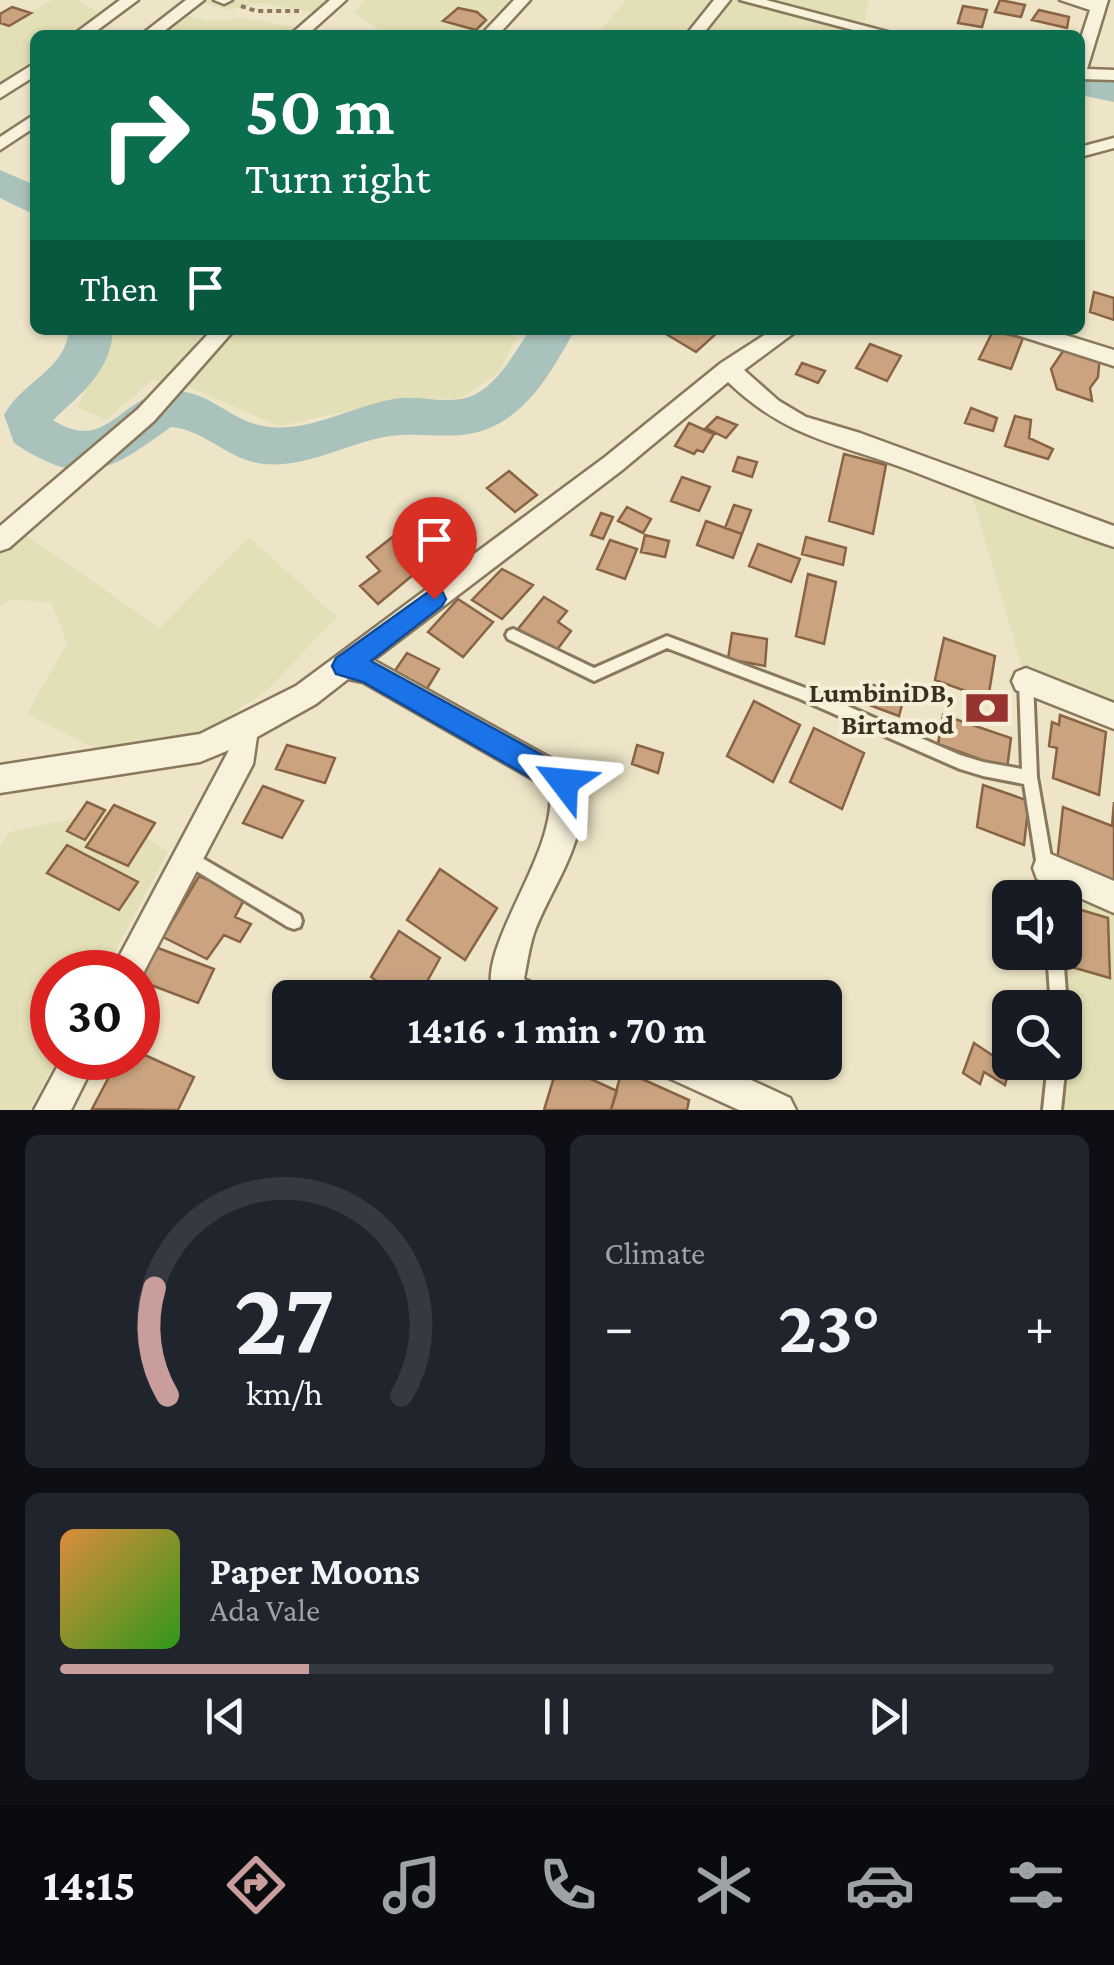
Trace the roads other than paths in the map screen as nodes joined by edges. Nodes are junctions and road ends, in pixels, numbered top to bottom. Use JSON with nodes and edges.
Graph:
{"nodes":[{"id":1,"x":130,"y":0,"type":"edge"},
{"id":2,"x":196,"y":0,"type":"edge"},
{"id":3,"x":339,"y":0,"type":"edge"},
{"id":4,"x":522,"y":0,"type":"edge"},
{"id":5,"x":722,"y":0,"type":"edge"},
{"id":6,"x":748,"y":0,"type":"edge"},
{"id":7,"x":1067,"y":0,"type":"edge"},
{"id":8,"x":1099,"y":3,"type":"edge"},
{"id":9,"x":88,"y":30,"type":"edge"},
{"id":10,"x":156,"y":30,"type":"edge"},
{"id":11,"x":304,"y":30,"type":"edge"},
{"id":12,"x":494,"y":30,"type":"edge"},
{"id":13,"x":698,"y":30,"type":"edge"},
{"id":14,"x":871,"y":30,"type":"edge"},
{"id":15,"x":1085,"y":53,"type":"edge"},
{"id":16,"x":30,"y":72,"type":"edge"},
{"id":17,"x":1085,"y":72,"type":"edge"},
{"id":18,"x":1114,"y":75,"type":"edge"},
{"id":19,"x":0,"y":93,"type":"edge"},
{"id":20,"x":30,"y":124,"type":"edge"},
{"id":21,"x":1114,"y":143,"type":"edge"},
{"id":22,"x":0,"y":145,"type":"edge"},
{"id":23,"x":1085,"y":151,"type":"edge"},
{"id":24,"x":219,"y":335,"type":"edge"},
{"id":25,"x":780,"y":335,"type":"edge"},
{"id":26,"x":1040,"y":335,"type":"edge"},
{"id":27,"x":1114,"y":358,"type":"edge"},
{"id":28,"x":729,"y":369,"type":"junction"},
{"id":29,"x":1114,"y":537,"type":"edge"},
{"id":30,"x":0,"y":541,"type":"edge"},
{"id":31,"x":514,"y":635,"type":"dead end"},
{"id":32,"x":345,"y":666,"type":"junction"},
{"id":33,"x":1026,"y":681,"type":"joint"},
{"id":34,"x":1114,"y":716,"type":"edge"},
{"id":35,"x":243,"y":730,"type":"junction"},
{"id":36,"x":1030,"y":776,"type":"junction"},
{"id":37,"x":0,"y":778,"type":"edge"},
{"id":38,"x":190,"y":859,"type":"junction"},
{"id":39,"x":1048,"y":880,"type":"edge"},
{"id":40,"x":1082,"y":890,"type":"edge"},
{"id":41,"x":1114,"y":897,"type":"edge"},
{"id":42,"x":294,"y":921,"type":"dead end"},
{"id":43,"x":139,"y":950,"type":"edge"},
{"id":44,"x":508,"y":980,"type":"edge"},
{"id":45,"x":68,"y":1080,"type":"edge"},
{"id":46,"x":701,"y":1080,"type":"edge"},
{"id":47,"x":1054,"y":1080,"type":"edge"},
{"id":48,"x":735,"y":1101,"type":"edge"},
{"id":49,"x":52,"y":1110,"type":"edge"},
{"id":50,"x":778,"y":1110,"type":"edge"},
{"id":51,"x":1052,"y":1110,"type":"edge"}],
"edges":[{"from":1,"to":9,"type":"street"},
{"from":2,"to":10,"type":"street"},
{"from":3,"to":11,"type":"street"},
{"from":4,"to":12,"type":"street"},
{"from":5,"to":13,"type":"street"},
{"from":6,"to":14,"type":"street"},
{"from":7,"to":8,"type":"street"},
{"from":8,"to":15,"type":"street"},
{"from":16,"to":19,"type":"street"},
{"from":17,"to":18,"type":"street"},
{"from":20,"to":22,"type":"street"},
{"from":21,"to":23,"type":"street"},
{"from":24,"to":30,"type":"street"},
{"from":25,"to":28,"type":"street"},
{"from":26,"to":27,"type":"street"},
{"from":28,"to":29,"type":"street"},
{"from":28,"to":32,"type":"street"},
{"from":31,"to":36,"type":"lane"},
{"from":32,"to":35,"type":"street"},
{"from":32,"to":44,"type":"street"},
{"from":33,"to":34,"type":"street"},
{"from":33,"to":36,"type":"lane"},
{"from":35,"to":37,"type":"street"},
{"from":35,"to":38,"type":"street"},
{"from":36,"to":39,"type":"lane"},
{"from":38,"to":42,"type":"lane"},
{"from":38,"to":43,"type":"street"},
{"from":40,"to":41,"type":"street"},
{"from":45,"to":49,"type":"street"},
{"from":46,"to":48,"type":"street"},
{"from":47,"to":51,"type":"lane"},
{"from":48,"to":50,"type":"street"}]}
